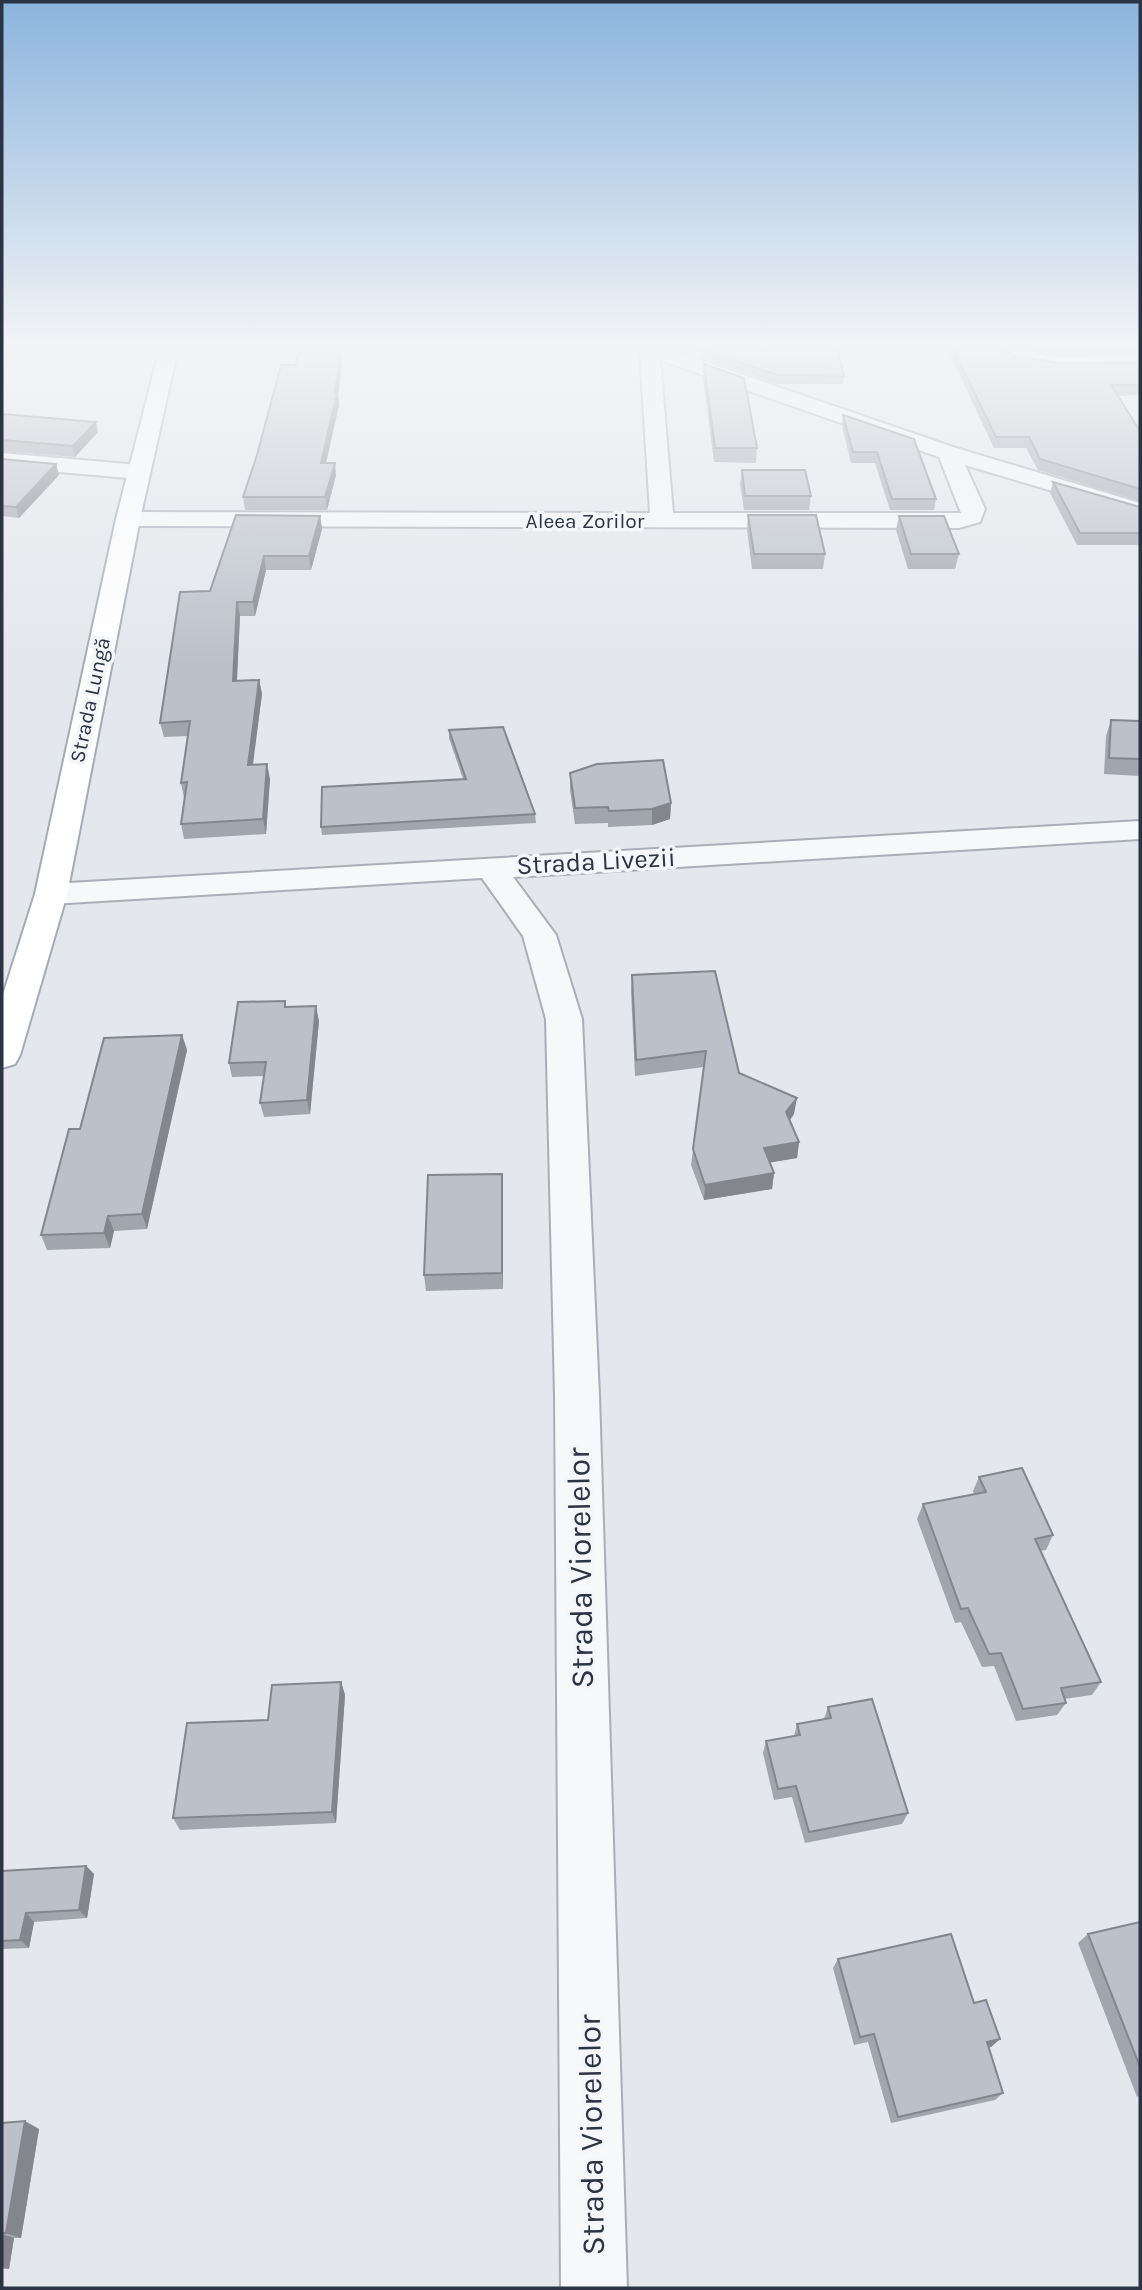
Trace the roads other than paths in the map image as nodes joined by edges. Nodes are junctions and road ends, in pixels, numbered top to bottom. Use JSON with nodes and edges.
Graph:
{"nodes":[{"id":1,"x":144,"y":451,"type":"edge"},
{"id":2,"x":653,"y":451,"type":"edge"},
{"id":3,"x":945,"y":451,"type":"edge"},
{"id":4,"x":948,"y":452,"type":"junction"},
{"id":5,"x":2,"y":460,"type":"edge"},
{"id":6,"x":139,"y":472,"type":"junction"},
{"id":7,"x":1140,"y":510,"type":"edge"},
{"id":8,"x":128,"y":519,"type":"junction"},
{"id":9,"x":662,"y":522,"type":"junction"},
{"id":10,"x":1140,"y":830,"type":"edge"},
{"id":11,"x":489,"y":867,"type":"junction"},
{"id":12,"x":51,"y":894,"type":"junction"},
{"id":13,"x":2,"y":1055,"type":"edge"},
{"id":14,"x":594,"y":2288,"type":"edge"}],
"edges":[{"from":1,"to":6,"type":"main road","name":"Strada Lungă"},
{"from":2,"to":9,"type":"street"},
{"from":3,"to":4,"type":"street"},
{"from":4,"to":7,"type":"street"},
{"from":4,"to":9,"type":"street","name":"Aleea Zorilor"},
{"from":5,"to":6,"type":"street"},
{"from":6,"to":8,"type":"main road","name":"Strada Lungă"},
{"from":8,"to":9,"type":"street","name":"Aleea Zorilor"},
{"from":8,"to":12,"type":"main road","name":"Strada Lungă"},
{"from":10,"to":11,"type":"street","name":"Strada Livezii"},
{"from":11,"to":12,"type":"street","name":"Strada Livezii"},
{"from":11,"to":14,"type":"street","name":"Strada Viorelelor"},
{"from":12,"to":13,"type":"main road","name":"Strada Lungă"}]}
